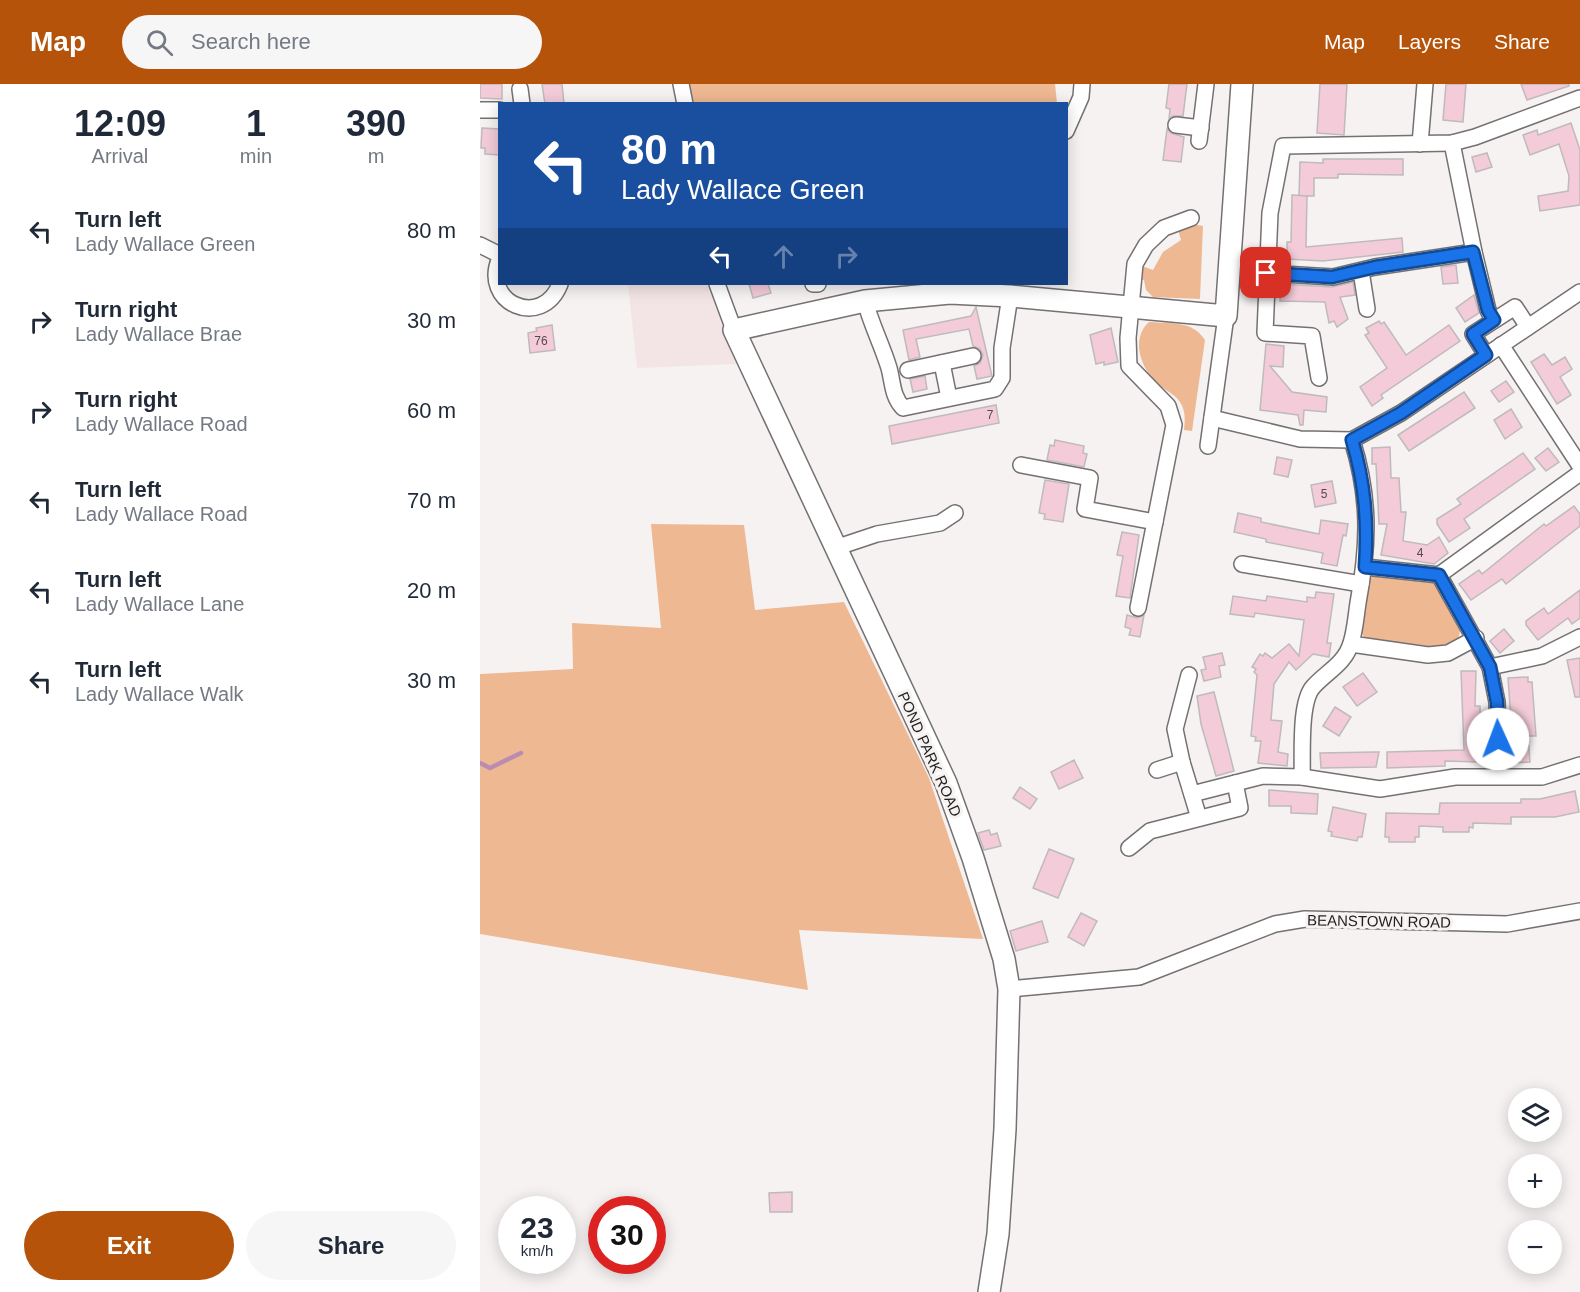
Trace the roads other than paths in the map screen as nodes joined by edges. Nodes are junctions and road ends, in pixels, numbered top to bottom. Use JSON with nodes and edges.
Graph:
{"nodes":[{"id":1,"x":681,"y":84,"type":"edge"},
{"id":2,"x":1082,"y":84,"type":"edge"},
{"id":3,"x":1206,"y":84,"type":"edge"},
{"id":4,"x":1242,"y":84,"type":"edge"},
{"id":5,"x":1425,"y":84,"type":"edge"},
{"id":6,"x":1580,"y":98,"type":"edge"},
{"id":7,"x":685,"y":102,"type":"edge"},
{"id":8,"x":480,"y":110,"type":"edge"},
{"id":9,"x":498,"y":110,"type":"edge"},
{"id":10,"x":1176,"y":125,"type":"dead end"},
{"id":11,"x":1068,"y":126,"type":"edge"},
{"id":12,"x":1452,"y":143,"type":"junction"},
{"id":13,"x":1420,"y":144,"type":"junction"},
{"id":14,"x":1191,"y":218,"type":"dead end"},
{"id":15,"x":480,"y":245,"type":"edge"},
{"id":16,"x":1473,"y":252,"type":"junction"},
{"id":17,"x":498,"y":256,"type":"edge"},
{"id":18,"x":498,"y":266,"type":"edge"},
{"id":19,"x":1361,"y":271,"type":"junction"},
{"id":20,"x":1266,"y":273,"type":"junction"},
{"id":21,"x":560,"y":285,"type":"edge"},
{"id":22,"x":717,"y":285,"type":"edge"},
{"id":23,"x":979,"y":288,"type":"edge"},
{"id":24,"x":1580,"y":292,"type":"edge"},
{"id":25,"x":1010,"y":296,"type":"junction"},
{"id":26,"x":865,"y":301,"type":"junction"},
{"id":27,"x":1132,"y":308,"type":"junction"},
{"id":28,"x":1367,"y":309,"type":"dead end"},
{"id":29,"x":1226,"y":316,"type":"junction"},
{"id":30,"x":1494,"y":320,"type":"junction"},
{"id":31,"x":1528,"y":327,"type":"junction"},
{"id":32,"x":734,"y":330,"type":"junction"},
{"id":33,"x":1501,"y":345,"type":"junction"},
{"id":34,"x":1486,"y":355,"type":"junction"},
{"id":35,"x":973,"y":356,"type":"dead end"},
{"id":36,"x":942,"y":363,"type":"junction"},
{"id":37,"x":909,"y":370,"type":"dead end"},
{"id":38,"x":1319,"y":378,"type":"dead end"},
{"id":39,"x":949,"y":398,"type":"junction"},
{"id":40,"x":1212,"y":418,"type":"junction"},
{"id":41,"x":1352,"y":440,"type":"junction"},
{"id":42,"x":1208,"y":446,"type":"dead end"},
{"id":43,"x":1021,"y":465,"type":"dead end"},
{"id":44,"x":1580,"y":466,"type":"edge"},
{"id":45,"x":1580,"y":473,"type":"edge"},
{"id":46,"x":955,"y":513,"type":"dead end"},
{"id":47,"x":1155,"y":522,"type":"junction"},
{"id":48,"x":835,"y":548,"type":"junction"},
{"id":49,"x":1242,"y":564,"type":"dead end"},
{"id":50,"x":1365,"y":567,"type":"junction"},
{"id":51,"x":1439,"y":575,"type":"junction"},
{"id":52,"x":1362,"y":585,"type":"junction"},
{"id":53,"x":1138,"y":608,"type":"dead end"},
{"id":54,"x":1580,"y":637,"type":"edge"},
{"id":55,"x":1476,"y":638,"type":"junction"},
{"id":56,"x":1351,"y":644,"type":"junction"},
{"id":57,"x":1490,"y":667,"type":"junction"},
{"id":58,"x":1190,"y":675,"type":"dead end"},
{"id":59,"x":1182,"y":762,"type":"junction"},
{"id":60,"x":1580,"y":765,"type":"edge"},
{"id":61,"x":1157,"y":770,"type":"dead end"},
{"id":62,"x":1499,"y":775,"type":"junction"},
{"id":63,"x":1302,"y":777,"type":"junction"},
{"id":64,"x":1235,"y":783,"type":"junction"},
{"id":65,"x":1192,"y":794,"type":"junction"},
{"id":66,"x":1199,"y":818,"type":"junction"},
{"id":67,"x":1129,"y":848,"type":"dead end"},
{"id":68,"x":1580,"y":911,"type":"edge"},
{"id":69,"x":1009,"y":989,"type":"junction"},
{"id":70,"x":989,"y":1292,"type":"edge"}],
"edges":[{"from":1,"to":7,"type":"street"},
{"from":2,"to":11,"type":"street"},
{"from":3,"to":10,"type":"street"},
{"from":4,"to":29,"type":"main road"},
{"from":5,"to":13,"type":"street"},
{"from":6,"to":12,"type":"street"},
{"from":8,"to":9,"type":"street"},
{"from":12,"to":13,"type":"street"},
{"from":12,"to":16,"type":"street"},
{"from":13,"to":20,"type":"street"},
{"from":14,"to":27,"type":"street"},
{"from":15,"to":17,"type":"street"},
{"from":16,"to":19,"type":"street"},
{"from":16,"to":30,"type":"street"},
{"from":18,"to":21,"type":"street"},
{"from":19,"to":20,"type":"street"},
{"from":19,"to":28,"type":"street"},
{"from":20,"to":38,"type":"street"},
{"from":22,"to":32,"type":"street","name":"POND PARK ROAD"},
{"from":23,"to":25,"type":"main road"},
{"from":23,"to":26,"type":"main road"},
{"from":24,"to":31,"type":"street"},
{"from":25,"to":27,"type":"main road"},
{"from":25,"to":39,"type":"street"},
{"from":26,"to":32,"type":"main road"},
{"from":26,"to":39,"type":"street"},
{"from":27,"to":29,"type":"main road"},
{"from":27,"to":47,"type":"street"},
{"from":29,"to":40,"type":"street"},
{"from":30,"to":31,"type":"street"},
{"from":30,"to":34,"type":"street"},
{"from":31,"to":33,"type":"street"},
{"from":32,"to":48,"type":"main road","name":"POND PARK ROAD"},
{"from":33,"to":34,"type":"street"},
{"from":33,"to":44,"type":"street"},
{"from":34,"to":41,"type":"street"},
{"from":35,"to":36,"type":"street"},
{"from":36,"to":37,"type":"street"},
{"from":36,"to":39,"type":"street"},
{"from":40,"to":41,"type":"street"},
{"from":40,"to":42,"type":"street"},
{"from":41,"to":50,"type":"street"},
{"from":43,"to":47,"type":"street"},
{"from":45,"to":51,"type":"street"},
{"from":46,"to":48,"type":"street"},
{"from":47,"to":53,"type":"street"},
{"from":48,"to":69,"type":"main road","name":"POND PARK ROAD"},
{"from":49,"to":52,"type":"street"},
{"from":50,"to":51,"type":"street"},
{"from":50,"to":52,"type":"street"},
{"from":51,"to":55,"type":"street"},
{"from":52,"to":56,"type":"street"},
{"from":54,"to":57,"type":"street"},
{"from":55,"to":56,"type":"street"},
{"from":55,"to":57,"type":"street"},
{"from":56,"to":63,"type":"street"},
{"from":57,"to":62,"type":"street"},
{"from":58,"to":59,"type":"street"},
{"from":59,"to":61,"type":"street"},
{"from":59,"to":65,"type":"street"},
{"from":60,"to":62,"type":"street"},
{"from":62,"to":63,"type":"street"},
{"from":63,"to":64,"type":"street"},
{"from":64,"to":65,"type":"street"},
{"from":64,"to":66,"type":"street"},
{"from":65,"to":66,"type":"street"},
{"from":66,"to":67,"type":"street"},
{"from":68,"to":69,"type":"street","name":"BEANSTOWN ROAD"},
{"from":69,"to":70,"type":"main road","name":"POND PARK ROAD"}]}
